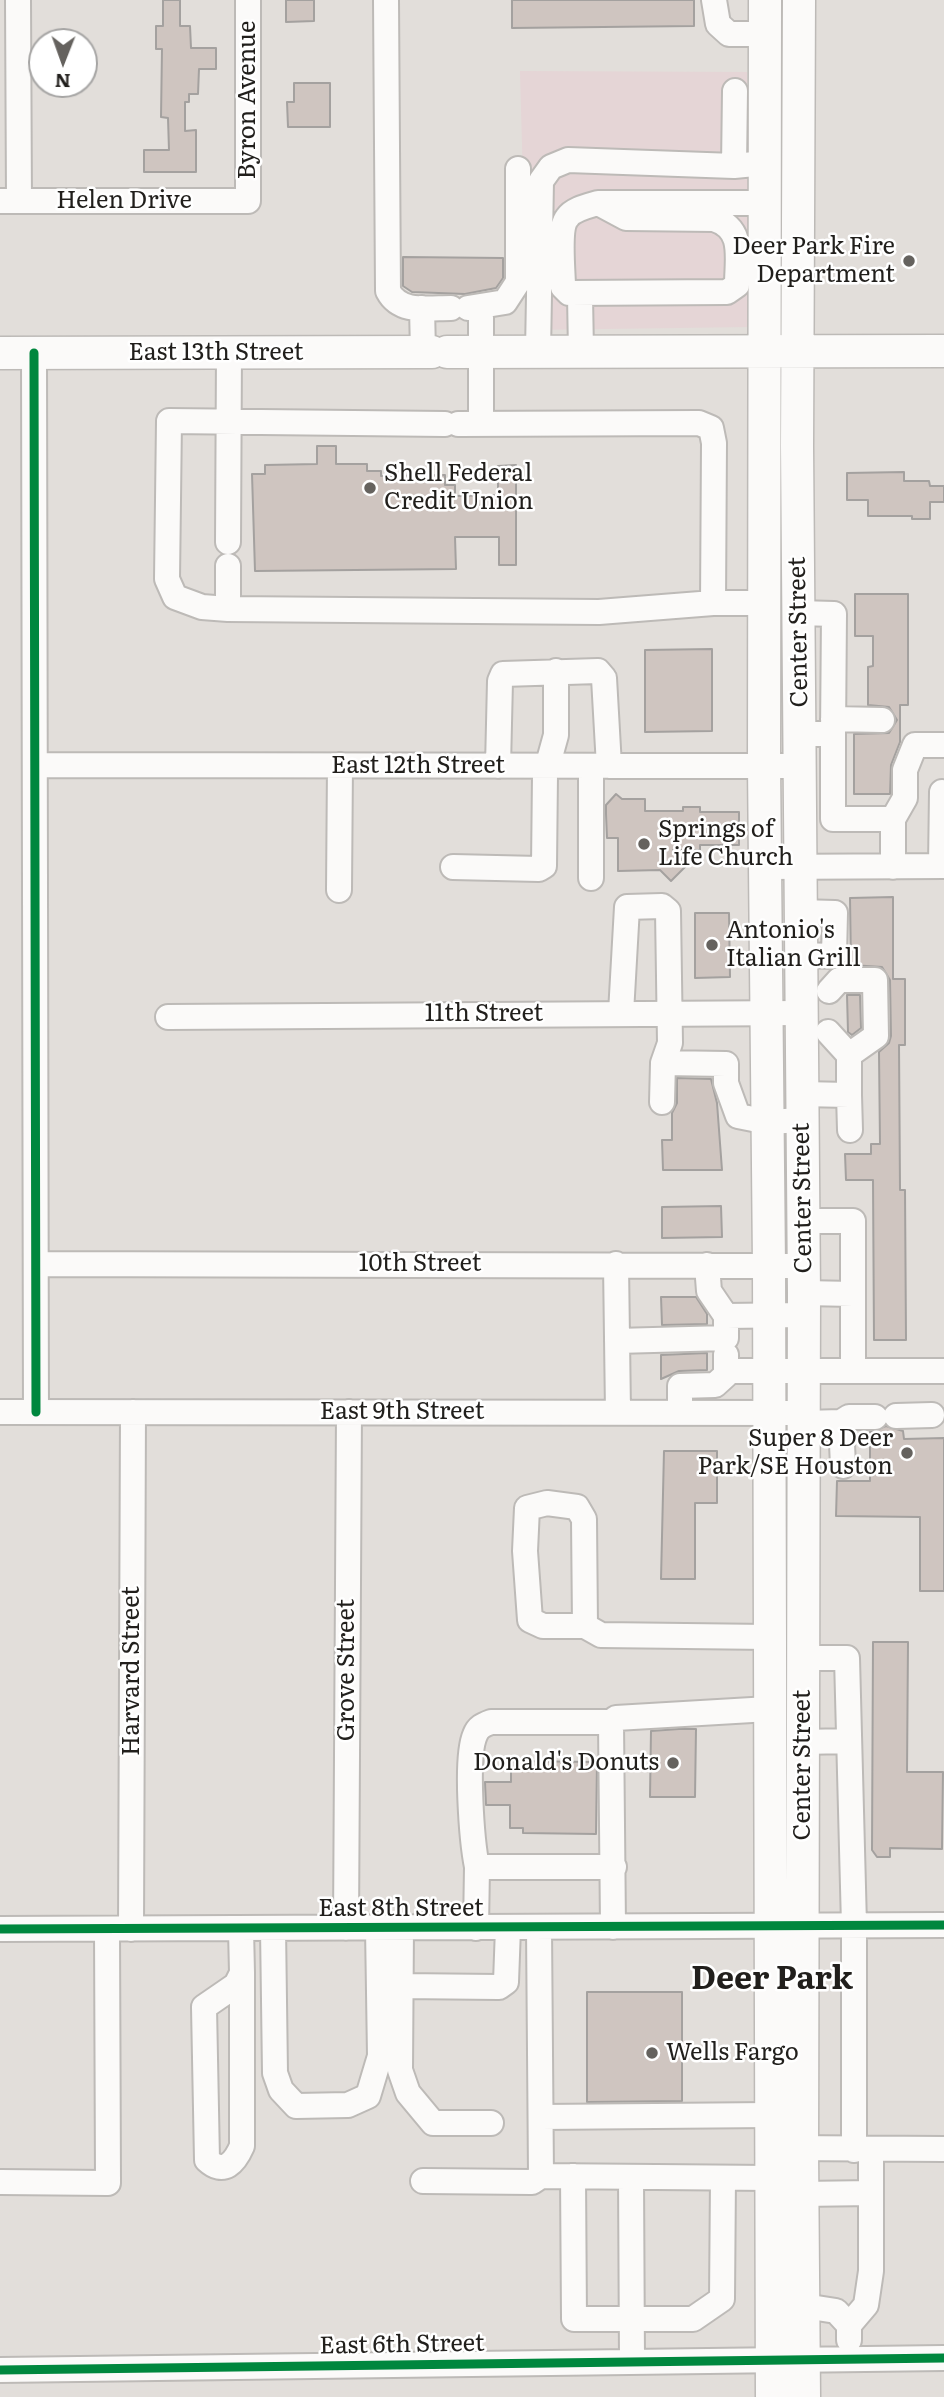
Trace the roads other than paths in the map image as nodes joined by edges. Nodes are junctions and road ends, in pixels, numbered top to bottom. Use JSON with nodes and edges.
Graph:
{"nodes":[{"id":1,"x":18,"y":0,"type":"edge"},
{"id":2,"x":248,"y":0,"type":"edge"},
{"id":3,"x":386,"y":0,"type":"edge"},
{"id":4,"x":714,"y":0,"type":"edge"},
{"id":5,"x":765,"y":0,"type":"edge"},
{"id":6,"x":799,"y":0,"type":"edge"},
{"id":7,"x":766,"y":34,"type":"junction"},
{"id":8,"x":735,"y":92,"type":"dead end"},
{"id":9,"x":750,"y":164,"type":"junction"},
{"id":10,"x":517,"y":169,"type":"dead end"},
{"id":11,"x":10,"y":201,"type":"edge"},
{"id":12,"x":248,"y":201,"type":"joint"},
{"id":13,"x":598,"y":203,"type":"junction"},
{"id":14,"x":764,"y":203,"type":"junction"},
{"id":15,"x":580,"y":296,"type":"junction"},
{"id":16,"x":422,"y":308,"type":"junction"},
{"id":17,"x":466,"y":308,"type":"junction"},
{"id":18,"x":944,"y":351,"type":"edge"},
{"id":19,"x":229,"y":352,"type":"junction"},
{"id":20,"x":434,"y":352,"type":"junction"},
{"id":21,"x":481,"y":352,"type":"junction"},
{"id":22,"x":538,"y":352,"type":"junction"},
{"id":23,"x":581,"y":352,"type":"junction"},
{"id":24,"x":765,"y":352,"type":"junction"},
{"id":25,"x":797,"y":352,"type":"junction"},
{"id":26,"x":0,"y":353,"type":"edge"},
{"id":27,"x":34,"y":353,"type":"junction"},
{"id":28,"x":228,"y":421,"type":"junction"},
{"id":29,"x":461,"y":424,"type":"junction"},
{"id":30,"x":713,"y":603,"type":"junction"},
{"id":31,"x":765,"y":603,"type":"junction"},
{"id":32,"x":228,"y":608,"type":"junction"},
{"id":33,"x":799,"y":613,"type":"junction"},
{"id":34,"x":799,"y":659,"type":"junction"},
{"id":35,"x":834,"y":660,"type":"junction"},
{"id":36,"x":556,"y":671,"type":"junction"},
{"id":37,"x":882,"y":720,"type":"dead end"},
{"id":38,"x":800,"y":721,"type":"junction"},
{"id":39,"x":833,"y":721,"type":"junction"},
{"id":40,"x":944,"y":745,"type":"edge"},
{"id":41,"x":35,"y":765,"type":"junction"},
{"id":42,"x":340,"y":765,"type":"junction"},
{"id":43,"x":498,"y":766,"type":"junction"},
{"id":44,"x":550,"y":766,"type":"junction"},
{"id":45,"x":600,"y":766,"type":"junction"},
{"id":46,"x":764,"y":766,"type":"junction"},
{"id":47,"x":800,"y":766,"type":"junction"},
{"id":48,"x":942,"y":792,"type":"edge"},
{"id":49,"x":893,"y":819,"type":"junction"},
{"id":50,"x":798,"y":866,"type":"junction"},
{"id":51,"x":942,"y":866,"type":"edge"},
{"id":52,"x":453,"y":867,"type":"dead end"},
{"id":53,"x":765,"y":867,"type":"junction"},
{"id":54,"x":893,"y":867,"type":"junction"},
{"id":55,"x":591,"y":878,"type":"dead end"},
{"id":56,"x":339,"y":890,"type":"dead end"},
{"id":57,"x":811,"y":1012,"type":"junction"},
{"id":58,"x":621,"y":1013,"type":"junction"},
{"id":59,"x":670,"y":1013,"type":"junction"},
{"id":60,"x":766,"y":1013,"type":"junction"},
{"id":61,"x":168,"y":1017,"type":"dead end"},
{"id":62,"x":849,"y":1055,"type":"junction"},
{"id":63,"x":663,"y":1063,"type":"junction"},
{"id":64,"x":849,"y":1095,"type":"junction"},
{"id":65,"x":662,"y":1102,"type":"dead end"},
{"id":66,"x":802,"y":1107,"type":"junction"},
{"id":67,"x":768,"y":1122,"type":"junction"},
{"id":68,"x":850,"y":1130,"type":"dead end"},
{"id":69,"x":804,"y":1221,"type":"junction"},
{"id":70,"x":36,"y":1264,"type":"junction"},
{"id":71,"x":616,"y":1264,"type":"junction"},
{"id":72,"x":707,"y":1265,"type":"junction"},
{"id":73,"x":769,"y":1265,"type":"junction"},
{"id":74,"x":804,"y":1291,"type":"junction"},
{"id":75,"x":853,"y":1294,"type":"junction"},
{"id":76,"x":769,"y":1315,"type":"junction"},
{"id":77,"x":726,"y":1327,"type":"junction"},
{"id":78,"x":617,"y":1341,"type":"junction"},
{"id":79,"x":726,"y":1371,"type":"junction"},
{"id":80,"x":769,"y":1371,"type":"junction"},
{"id":81,"x":804,"y":1371,"type":"junction"},
{"id":82,"x":853,"y":1371,"type":"junction"},
{"id":83,"x":944,"y":1371,"type":"edge"},
{"id":84,"x":0,"y":1412,"type":"edge"},
{"id":85,"x":36,"y":1412,"type":"junction"},
{"id":86,"x":134,"y":1412,"type":"junction"},
{"id":87,"x":349,"y":1412,"type":"junction"},
{"id":88,"x":618,"y":1412,"type":"junction"},
{"id":89,"x":680,"y":1413,"type":"junction"},
{"id":90,"x":769,"y":1413,"type":"junction"},
{"id":91,"x":932,"y":1415,"type":"dead end"},
{"id":92,"x":804,"y":1418,"type":"junction"},
{"id":93,"x":841,"y":1422,"type":"junction"},
{"id":94,"x":843,"y":1466,"type":"dead end"},
{"id":95,"x":585,"y":1626,"type":"junction"},
{"id":96,"x":769,"y":1637,"type":"junction"},
{"id":97,"x":804,"y":1658,"type":"junction"},
{"id":98,"x":769,"y":1709,"type":"junction"},
{"id":99,"x":611,"y":1722,"type":"junction"},
{"id":100,"x":849,"y":1741,"type":"junction"},
{"id":101,"x":803,"y":1742,"type":"junction"},
{"id":102,"x":477,"y":1867,"type":"junction"},
{"id":103,"x":614,"y":1867,"type":"junction"},
{"id":104,"x":854,"y":1925,"type":"junction"},
{"id":105,"x":944,"y":1925,"type":"edge"},
{"id":106,"x":771,"y":1926,"type":"junction"},
{"id":107,"x":802,"y":1926,"type":"junction"},
{"id":108,"x":613,"y":1927,"type":"junction"},
{"id":109,"x":242,"y":1928,"type":"junction"},
{"id":110,"x":273,"y":1928,"type":"junction"},
{"id":111,"x":346,"y":1928,"type":"junction"},
{"id":112,"x":390,"y":1928,"type":"junction"},
{"id":113,"x":477,"y":1928,"type":"junction"},
{"id":114,"x":508,"y":1928,"type":"junction"},
{"id":115,"x":539,"y":1928,"type":"junction"},
{"id":116,"x":0,"y":1929,"type":"edge"},
{"id":117,"x":119,"y":1929,"type":"junction"},
{"id":118,"x":242,"y":1973,"type":"junction"},
{"id":119,"x":401,"y":1986,"type":"junction"},
{"id":120,"x":770,"y":2115,"type":"junction"},
{"id":121,"x":541,"y":2117,"type":"junction"},
{"id":122,"x":491,"y":2123,"type":"dead end"},
{"id":123,"x":770,"y":2146,"type":"junction"},
{"id":124,"x":944,"y":2149,"type":"edge"},
{"id":125,"x":802,"y":2150,"type":"junction"},
{"id":126,"x":863,"y":2150,"type":"junction"},
{"id":127,"x":541,"y":2176,"type":"junction"},
{"id":128,"x":573,"y":2176,"type":"junction"},
{"id":129,"x":631,"y":2176,"type":"junction"},
{"id":130,"x":723,"y":2178,"type":"junction"},
{"id":131,"x":770,"y":2178,"type":"junction"},
{"id":132,"x":423,"y":2181,"type":"dead end"},
{"id":133,"x":0,"y":2182,"type":"edge"},
{"id":134,"x":871,"y":2193,"type":"junction"},
{"id":135,"x":802,"y":2194,"type":"junction"},
{"id":136,"x":803,"y":2306,"type":"junction"},
{"id":137,"x":632,"y":2319,"type":"junction"},
{"id":138,"x":849,"y":2325,"type":"junction"},
{"id":139,"x":804,"y":2358,"type":"junction"},
{"id":140,"x":849,"y":2358,"type":"junction"},
{"id":141,"x":944,"y":2358,"type":"edge"},
{"id":142,"x":772,"y":2359,"type":"junction"},
{"id":143,"x":632,"y":2361,"type":"junction"},
{"id":144,"x":0,"y":2370,"type":"edge"},
{"id":145,"x":772,"y":2397,"type":"edge"},
{"id":146,"x":804,"y":2397,"type":"edge"}],
"edges":[{"from":1,"to":11,"type":"street"},
{"from":2,"to":12,"type":"street","name":"Byron Avenue"},
{"from":3,"to":16,"type":"street"},
{"from":4,"to":7,"type":"street"},
{"from":5,"to":7,"type":"main road","name":"Center Street"},
{"from":6,"to":25,"type":"main road","name":"Center Street"},
{"from":7,"to":9,"type":"main road","name":"Center Street"},
{"from":8,"to":9,"type":"street"},
{"from":9,"to":14,"type":"main road","name":"Center Street"},
{"from":9,"to":22,"type":"street"},
{"from":10,"to":17,"type":"street"},
{"from":11,"to":12,"type":"street","name":"Helen Drive"},
{"from":13,"to":14,"type":"street"},
{"from":13,"to":15,"type":"street"},
{"from":13,"to":15,"type":"street"},
{"from":14,"to":24,"type":"main road","name":"Center Street"},
{"from":15,"to":23,"type":"street"},
{"from":16,"to":17,"type":"street"},
{"from":16,"to":20,"type":"street"},
{"from":17,"to":21,"type":"street"},
{"from":18,"to":25,"type":"main road","name":"East 13th Street"},
{"from":19,"to":20,"type":"main road","name":"East 13th Street"},
{"from":19,"to":27,"type":"main road","name":"East 13th Street"},
{"from":19,"to":28,"type":"street"},
{"from":20,"to":21,"type":"main road","name":"East 13th Street"},
{"from":21,"to":22,"type":"main road","name":"East 13th Street"},
{"from":21,"to":29,"type":"street"},
{"from":22,"to":23,"type":"main road","name":"East 13th Street"},
{"from":23,"to":24,"type":"main road","name":"East 13th Street"},
{"from":24,"to":25,"type":"main road","name":"East 13th Street"},
{"from":24,"to":31,"type":"main road","name":"Center Street"},
{"from":25,"to":33,"type":"main road","name":"Center Street"},
{"from":26,"to":27,"type":"main road","name":"East 13th Street"},
{"from":27,"to":41,"type":"street"},
{"from":28,"to":29,"type":"street"},
{"from":28,"to":32,"type":"street"},
{"from":28,"to":32,"type":"street"},
{"from":29,"to":30,"type":"street"},
{"from":30,"to":31,"type":"street"},
{"from":30,"to":32,"type":"street"},
{"from":31,"to":46,"type":"main road","name":"Center Street"},
{"from":33,"to":34,"type":"main road","name":"Center Street"},
{"from":33,"to":35,"type":"street"},
{"from":34,"to":35,"type":"street"},
{"from":34,"to":38,"type":"main road","name":"Center Street"},
{"from":35,"to":39,"type":"street"},
{"from":36,"to":43,"type":"street"},
{"from":36,"to":44,"type":"street"},
{"from":36,"to":45,"type":"street"},
{"from":37,"to":39,"type":"street"},
{"from":38,"to":39,"type":"street"},
{"from":38,"to":47,"type":"main road","name":"Center Street"},
{"from":39,"to":49,"type":"street"},
{"from":40,"to":49,"type":"street"},
{"from":41,"to":42,"type":"street","name":"East 12th Street"},
{"from":41,"to":70,"type":"street"},
{"from":42,"to":43,"type":"street","name":"East 12th Street"},
{"from":42,"to":56,"type":"street"},
{"from":43,"to":44,"type":"street","name":"East 12th Street"},
{"from":44,"to":45,"type":"street","name":"East 12th Street"},
{"from":44,"to":52,"type":"street"},
{"from":45,"to":46,"type":"street","name":"East 12th Street"},
{"from":45,"to":55,"type":"street"},
{"from":46,"to":47,"type":"street","name":"East 12th Street"},
{"from":46,"to":53,"type":"main road","name":"Center Street"},
{"from":47,"to":50,"type":"main road","name":"Center Street"},
{"from":48,"to":51,"type":"street"},
{"from":49,"to":54,"type":"street"},
{"from":50,"to":53,"type":"street"},
{"from":50,"to":54,"type":"street"},
{"from":50,"to":57,"type":"main road","name":"Center Street"},
{"from":51,"to":54,"type":"street"},
{"from":53,"to":60,"type":"main road","name":"Center Street"},
{"from":57,"to":60,"type":"street","name":"11th Street"},
{"from":57,"to":62,"type":"street"},
{"from":57,"to":62,"type":"street"},
{"from":57,"to":66,"type":"main road","name":"Center Street"},
{"from":58,"to":59,"type":"street","name":"11th Street"},
{"from":58,"to":59,"type":"street"},
{"from":58,"to":61,"type":"street","name":"11th Street"},
{"from":59,"to":60,"type":"street","name":"11th Street"},
{"from":59,"to":63,"type":"street"},
{"from":60,"to":67,"type":"main road","name":"Center Street"},
{"from":62,"to":64,"type":"street"},
{"from":63,"to":65,"type":"street"},
{"from":63,"to":67,"type":"street"},
{"from":64,"to":66,"type":"street"},
{"from":64,"to":68,"type":"street"},
{"from":66,"to":67,"type":"street"},
{"from":66,"to":69,"type":"main road","name":"Center Street"},
{"from":67,"to":73,"type":"main road","name":"Center Street"},
{"from":69,"to":74,"type":"main road","name":"Center Street"},
{"from":69,"to":75,"type":"street"},
{"from":70,"to":71,"type":"street","name":"10th Street"},
{"from":70,"to":85,"type":"street"},
{"from":71,"to":72,"type":"street","name":"10th Street"},
{"from":71,"to":78,"type":"street"},
{"from":72,"to":73,"type":"street","name":"10th Street"},
{"from":72,"to":77,"type":"street"},
{"from":73,"to":74,"type":"street","name":"10th Street"},
{"from":73,"to":76,"type":"main road","name":"Center Street"},
{"from":74,"to":75,"type":"street"},
{"from":74,"to":76,"type":"street"},
{"from":74,"to":81,"type":"main road","name":"Center Street"},
{"from":75,"to":82,"type":"street"},
{"from":76,"to":77,"type":"street"},
{"from":76,"to":80,"type":"main road","name":"Center Street"},
{"from":77,"to":78,"type":"street"},
{"from":77,"to":79,"type":"street"},
{"from":78,"to":88,"type":"street"},
{"from":79,"to":80,"type":"street"},
{"from":79,"to":89,"type":"street"},
{"from":80,"to":81,"type":"street"},
{"from":80,"to":90,"type":"main road","name":"Center Street"},
{"from":81,"to":82,"type":"street"},
{"from":81,"to":92,"type":"main road","name":"Center Street"},
{"from":82,"to":83,"type":"street"},
{"from":84,"to":85,"type":"street","name":"East 9th Street"},
{"from":85,"to":86,"type":"street","name":"East 9th Street"},
{"from":86,"to":87,"type":"street","name":"East 9th Street"},
{"from":86,"to":117,"type":"street","name":"Harvard Street"},
{"from":87,"to":88,"type":"street","name":"East 9th Street"},
{"from":87,"to":111,"type":"street","name":"Grove Street"},
{"from":88,"to":89,"type":"street","name":"East 9th Street"},
{"from":89,"to":90,"type":"street","name":"East 9th Street"},
{"from":90,"to":92,"type":"street","name":"East 9th Street"},
{"from":90,"to":96,"type":"main road","name":"Center Street"},
{"from":91,"to":93,"type":"street","name":"East 9th Street"},
{"from":92,"to":93,"type":"street","name":"East 9th Street"},
{"from":92,"to":97,"type":"main road","name":"Center Street"},
{"from":93,"to":94,"type":"street"},
{"from":95,"to":95,"type":"street"},
{"from":95,"to":96,"type":"street"},
{"from":96,"to":98,"type":"main road","name":"Center Street"},
{"from":97,"to":100,"type":"street"},
{"from":97,"to":101,"type":"main road","name":"Center Street"},
{"from":98,"to":99,"type":"street"},
{"from":98,"to":106,"type":"main road","name":"Center Street"},
{"from":99,"to":102,"type":"street"},
{"from":99,"to":103,"type":"street"},
{"from":100,"to":101,"type":"street"},
{"from":100,"to":104,"type":"street"},
{"from":101,"to":107,"type":"main road","name":"Center Street"},
{"from":102,"to":103,"type":"street"},
{"from":102,"to":113,"type":"street"},
{"from":103,"to":108,"type":"street"},
{"from":104,"to":105,"type":"street","name":"East 8th Street"},
{"from":104,"to":107,"type":"street","name":"East 8th Street"},
{"from":104,"to":126,"type":"street"},
{"from":106,"to":107,"type":"street","name":"East 8th Street"},
{"from":106,"to":108,"type":"street","name":"East 8th Street"},
{"from":106,"to":120,"type":"main road","name":"Center Street"},
{"from":107,"to":125,"type":"main road","name":"Center Street"},
{"from":108,"to":115,"type":"street","name":"East 8th Street"},
{"from":109,"to":110,"type":"street","name":"East 8th Street"},
{"from":109,"to":117,"type":"street","name":"East 8th Street"},
{"from":109,"to":118,"type":"street"},
{"from":110,"to":111,"type":"street","name":"East 8th Street"},
{"from":110,"to":112,"type":"street"},
{"from":111,"to":112,"type":"street","name":"East 8th Street"},
{"from":112,"to":113,"type":"street","name":"East 8th Street"},
{"from":112,"to":119,"type":"street"},
{"from":113,"to":114,"type":"street","name":"East 8th Street"},
{"from":114,"to":115,"type":"street","name":"East 8th Street"},
{"from":114,"to":119,"type":"street"},
{"from":115,"to":121,"type":"street"},
{"from":116,"to":117,"type":"street","name":"East 8th Street"},
{"from":117,"to":133,"type":"street","name":"Harvard Street"},
{"from":118,"to":118,"type":"street"},
{"from":119,"to":122,"type":"street"},
{"from":120,"to":121,"type":"street"},
{"from":120,"to":123,"type":"main road","name":"Center Street"},
{"from":121,"to":127,"type":"street"},
{"from":123,"to":125,"type":"street"},
{"from":123,"to":131,"type":"main road","name":"Center Street"},
{"from":124,"to":126,"type":"street"},
{"from":125,"to":126,"type":"street"},
{"from":125,"to":135,"type":"main road","name":"Center Street"},
{"from":126,"to":134,"type":"street"},
{"from":127,"to":128,"type":"street"},
{"from":127,"to":132,"type":"street"},
{"from":128,"to":129,"type":"street"},
{"from":128,"to":137,"type":"street"},
{"from":129,"to":130,"type":"street"},
{"from":129,"to":137,"type":"street"},
{"from":130,"to":131,"type":"street"},
{"from":130,"to":137,"type":"street"},
{"from":131,"to":142,"type":"main road","name":"Center Street"},
{"from":134,"to":135,"type":"street"},
{"from":134,"to":138,"type":"street"},
{"from":135,"to":136,"type":"main road","name":"Center Street"},
{"from":136,"to":138,"type":"street"},
{"from":136,"to":139,"type":"main road","name":"Center Street"},
{"from":137,"to":143,"type":"street"},
{"from":138,"to":140,"type":"street"},
{"from":139,"to":140,"type":"street","name":"East 6th Street"},
{"from":139,"to":142,"type":"street","name":"East 6th Street"},
{"from":139,"to":146,"type":"main road","name":"Center Street"},
{"from":140,"to":141,"type":"street","name":"East 6th Street"},
{"from":142,"to":143,"type":"street","name":"East 6th Street"},
{"from":142,"to":145,"type":"main road","name":"Center Street"},
{"from":143,"to":144,"type":"street","name":"East 6th Street"}]}
